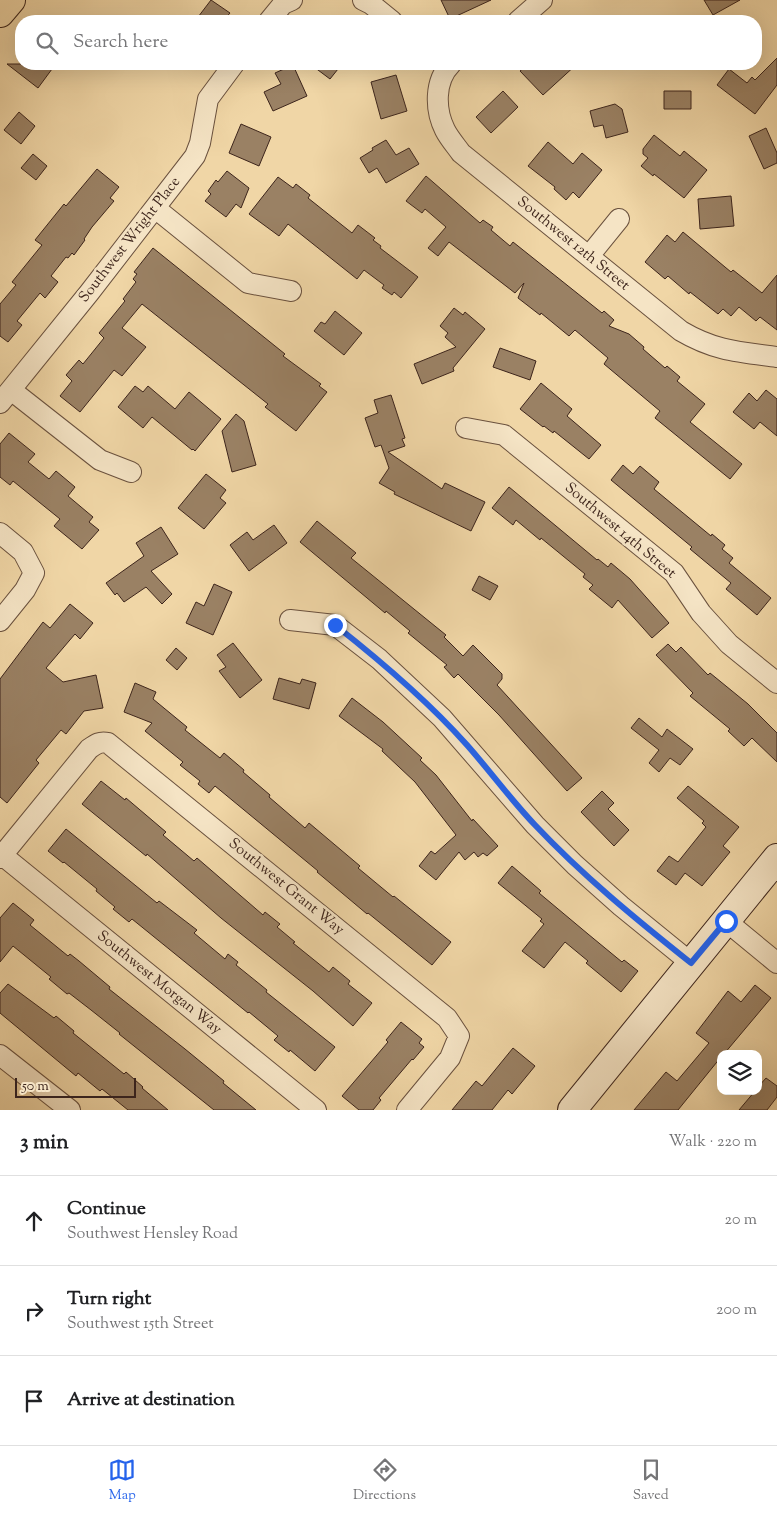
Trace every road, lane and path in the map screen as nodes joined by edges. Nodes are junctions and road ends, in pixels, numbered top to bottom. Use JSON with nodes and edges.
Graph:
{"nodes":[{"id":1,"x":11,"y":0,"type":"edge"},
{"id":2,"x":292,"y":0,"type":"edge"},
{"id":3,"x":363,"y":0,"type":"edge"},
{"id":4,"x":542,"y":0,"type":"edge"},
{"id":5,"x":0,"y":14,"type":"edge"},
{"id":6,"x":273,"y":15,"type":"edge"},
{"id":7,"x":385,"y":15,"type":"edge"},
{"id":8,"x":525,"y":15,"type":"edge"},
{"id":9,"x":230,"y":70,"type":"edge"},
{"id":10,"x":446,"y":70,"type":"edge"},
{"id":11,"x":155,"y":208,"type":"junction"},
{"id":12,"x":619,"y":219,"type":"dead end"},
{"id":13,"x":589,"y":256,"type":"junction"},
{"id":14,"x":291,"y":291,"type":"dead end"},
{"id":15,"x":777,"y":357,"type":"edge"},
{"id":16,"x":6,"y":396,"type":"edge"},
{"id":17,"x":466,"y":428,"type":"dead end"},
{"id":18,"x":131,"y":472,"type":"dead end"},
{"id":19,"x":0,"y":533,"type":"edge"},
{"id":20,"x":290,"y":620,"type":"dead end"},
{"id":21,"x":0,"y":621,"type":"edge"},
{"id":22,"x":777,"y":683,"type":"edge"},
{"id":23,"x":1,"y":857,"type":"edge"},
{"id":24,"x":777,"y":858,"type":"edge"},
{"id":25,"x":726,"y":921,"type":"junction"},
{"id":26,"x":691,"y":963,"type":"junction"},
{"id":27,"x":777,"y":963,"type":"edge"},
{"id":28,"x":0,"y":1055,"type":"edge"},
{"id":29,"x":70,"y":1110,"type":"edge"},
{"id":30,"x":316,"y":1110,"type":"edge"},
{"id":31,"x":407,"y":1110,"type":"edge"},
{"id":32,"x":572,"y":1110,"type":"edge"}],
"edges":[{"from":1,"to":5,"type":"main road"},
{"from":2,"to":6,"type":"street"},
{"from":3,"to":7,"type":"street"},
{"from":4,"to":8,"type":"street"},
{"from":9,"to":11,"type":"street","name":"Southwest Wright Place"},
{"from":10,"to":13,"type":"street","name":"Southwest 12th Street"},
{"from":11,"to":14,"type":"street"},
{"from":11,"to":16,"type":"street","name":"Southwest Wright Place"},
{"from":12,"to":13,"type":"street"},
{"from":13,"to":15,"type":"street","name":"Southwest 12th Street"},
{"from":16,"to":18,"type":"street"},
{"from":17,"to":22,"type":"street","name":"Southwest 14th Street"},
{"from":19,"to":21,"type":"street"},
{"from":20,"to":26,"type":"street"},
{"from":23,"to":30,"type":"street","name":"Southwest Morgan Way"},
{"from":23,"to":31,"type":"street","name":"Southwest Grant Way"},
{"from":24,"to":25,"type":"street"},
{"from":25,"to":26,"type":"street"},
{"from":25,"to":27,"type":"street"},
{"from":26,"to":32,"type":"street"},
{"from":28,"to":29,"type":"street"}]}
